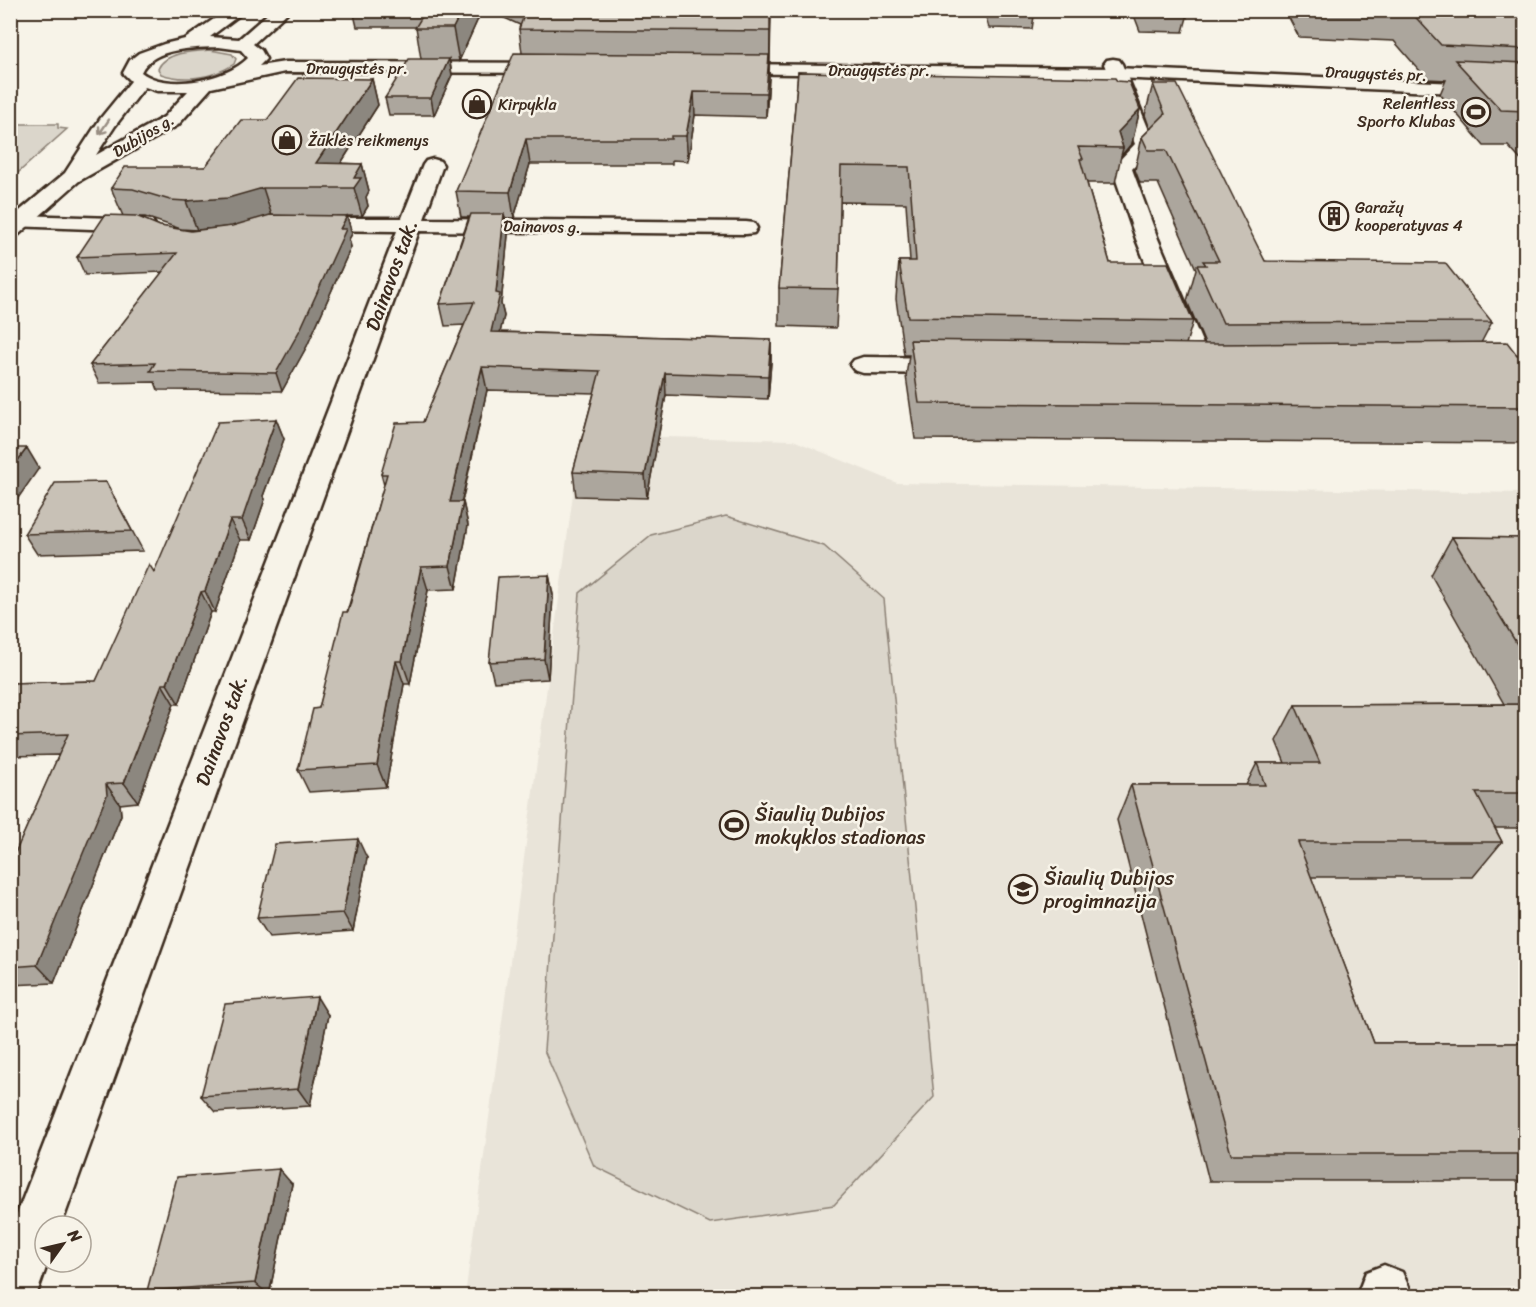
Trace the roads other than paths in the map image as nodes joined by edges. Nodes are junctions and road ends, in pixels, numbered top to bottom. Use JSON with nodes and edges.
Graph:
{"nodes":[{"id":1,"x":238,"y":10,"type":"edge"},
{"id":2,"x":282,"y":10,"type":"edge"},
{"id":3,"x":191,"y":43,"type":"junction"},
{"id":4,"x":248,"y":48,"type":"junction"},
{"id":5,"x":706,"y":64,"type":"edge"},
{"id":6,"x":1115,"y":69,"type":"junction"},
{"id":7,"x":234,"y":76,"type":"junction"},
{"id":8,"x":1526,"y":80,"type":"edge"},
{"id":9,"x":141,"y":81,"type":"junction"},
{"id":10,"x":205,"y":84,"type":"junction"},
{"id":11,"x":1526,"y":92,"type":"edge"},
{"id":12,"x":433,"y":165,"type":"dead end"},
{"id":13,"x":72,"y":177,"type":"junction"},
{"id":14,"x":284,"y":224,"type":"edge"},
{"id":15,"x":410,"y":224,"type":"junction"},
{"id":16,"x":15,"y":226,"type":"edge"},
{"id":17,"x":746,"y":228,"type":"dead end"},
{"id":18,"x":167,"y":232,"type":"edge"},
{"id":19,"x":863,"y":365,"type":"dead end"},
{"id":20,"x":978,"y":367,"type":"edge"},
{"id":21,"x":1201,"y":370,"type":"edge"},
{"id":22,"x":11,"y":1296,"type":"edge"}],
"edges":[{"from":1,"to":3,"type":"main road"},
{"from":2,"to":4,"type":"main road"},
{"from":3,"to":4,"type":"main road","name":"Draugystės pr."},
{"from":3,"to":9,"type":"main road"},
{"from":4,"to":7,"type":"main road"},
{"from":4,"to":7,"type":"main road","name":"Draugystės pr."},
{"from":5,"to":6,"type":"main road","name":"Draugystės pr."},
{"from":6,"to":8,"type":"main road","name":"Draugystės pr."},
{"from":6,"to":11,"type":"main road","name":"Draugystės pr."},
{"from":6,"to":21,"type":"main road"},
{"from":7,"to":10,"type":"main road","name":"Draugystės pr."},
{"from":9,"to":10,"type":"main road","name":"Draugystės pr."},
{"from":9,"to":13,"type":"main road","name":"Dubijos g.","one_way":true},
{"from":10,"to":13,"type":"main road","name":"Dubijos g."},
{"from":12,"to":15,"type":"main road","name":"Dainavos tak."},
{"from":13,"to":16,"type":"main road","name":"Dubijos g."},
{"from":14,"to":15,"type":"main road","name":"Dainavos g."},
{"from":15,"to":17,"type":"main road","name":"Dainavos g."},
{"from":15,"to":22,"type":"main road","name":"Dainavos tak."},
{"from":16,"to":18,"type":"main road"},
{"from":19,"to":20,"type":"main road"}]}
